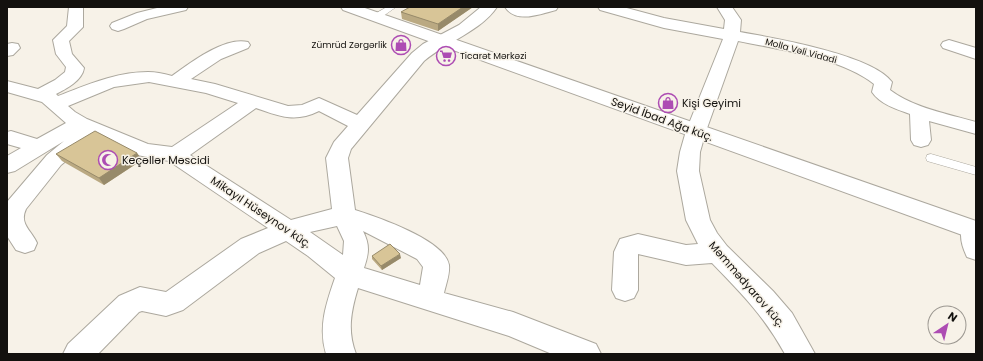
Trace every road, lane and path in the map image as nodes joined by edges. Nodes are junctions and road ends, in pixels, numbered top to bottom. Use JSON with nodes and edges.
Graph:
{"nodes":[{"id":1,"x":76,"y":7,"type":"edge"},
{"id":2,"x":181,"y":7,"type":"edge"},
{"id":3,"x":348,"y":7,"type":"edge"},
{"id":4,"x":490,"y":7,"type":"edge"},
{"id":5,"x":512,"y":7,"type":"edge"},
{"id":6,"x":551,"y":7,"type":"edge"},
{"id":7,"x":605,"y":7,"type":"edge"},
{"id":8,"x":724,"y":7,"type":"edge"},
{"id":9,"x":384,"y":12,"type":"edge"},
{"id":10,"x":118,"y":26,"type":"dead end"},
{"id":11,"x":732,"y":35,"type":"junction"},
{"id":12,"x":443,"y":41,"type":"junction"},
{"id":13,"x":242,"y":45,"type":"dead end"},
{"id":14,"x":949,"y":45,"type":"dead end"},
{"id":15,"x":976,"y":54,"type":"edge"},
{"id":16,"x":177,"y":81,"type":"junction"},
{"id":17,"x":7,"y":86,"type":"edge"},
{"id":18,"x":48,"y":99,"type":"junction"},
{"id":19,"x":254,"y":101,"type":"junction"},
{"id":20,"x":919,"y":111,"type":"junction"},
{"id":21,"x":361,"y":125,"type":"junction"},
{"id":22,"x":87,"y":126,"type":"junction"},
{"id":23,"x":976,"y":128,"type":"edge"},
{"id":24,"x":696,"y":131,"type":"junction"},
{"id":25,"x":11,"y":138,"type":"dead end"},
{"id":26,"x":921,"y":140,"type":"dead end"},
{"id":27,"x":40,"y":147,"type":"junction"},
{"id":28,"x":175,"y":155,"type":"junction"},
{"id":29,"x":931,"y":158,"type":"dead end"},
{"id":30,"x":7,"y":166,"type":"edge"},
{"id":31,"x":976,"y":171,"type":"edge"},
{"id":32,"x":344,"y":216,"type":"junction"},
{"id":33,"x":288,"y":230,"type":"junction"},
{"id":34,"x":975,"y":237,"type":"edge"},
{"id":35,"x":25,"y":243,"type":"dead end"},
{"id":36,"x":718,"y":253,"type":"junction"},
{"id":37,"x":349,"y":274,"type":"junction"},
{"id":38,"x":625,"y":290,"type":"dead end"},
{"id":39,"x":429,"y":300,"type":"junction"},
{"id":40,"x":78,"y":354,"type":"edge"},
{"id":41,"x":341,"y":354,"type":"edge"},
{"id":42,"x":586,"y":354,"type":"edge"},
{"id":43,"x":800,"y":354,"type":"edge"}],
"edges":[{"from":1,"to":18,"type":"street"},
{"from":2,"to":10,"type":"street"},
{"from":3,"to":9,"type":"street","name":"Seyid İbad Ağa küç."},
{"from":4,"to":12,"type":"street"},
{"from":5,"to":6,"type":"street"},
{"from":7,"to":11,"type":"street","name":"Molla Vəli Vidadi"},
{"from":8,"to":11,"type":"street","name":"Məmmədyarov küç."},
{"from":9,"to":12,"type":"street","name":"Seyid İbad Ağa küç."},
{"from":11,"to":20,"type":"street","name":"Molla Vəli Vidadi"},
{"from":11,"to":24,"type":"street","name":"Məmmədyarov küç."},
{"from":12,"to":21,"type":"street"},
{"from":12,"to":24,"type":"street","name":"Seyid İbad Ağa küç."},
{"from":13,"to":16,"type":"street"},
{"from":14,"to":15,"type":"street"},
{"from":16,"to":18,"type":"street"},
{"from":16,"to":19,"type":"street"},
{"from":17,"to":18,"type":"street","name":"Mikayıl Hüseynov küç."},
{"from":18,"to":22,"type":"street","name":"Mikayıl Hüseynov küç."},
{"from":19,"to":21,"type":"street"},
{"from":19,"to":28,"type":"street"},
{"from":20,"to":23,"type":"street","name":"Molla Vəli Vidadi"},
{"from":20,"to":26,"type":"street"},
{"from":21,"to":32,"type":"street"},
{"from":22,"to":27,"type":"street"},
{"from":22,"to":28,"type":"street","name":"Mikayıl Hüseynov küç."},
{"from":22,"to":35,"type":"street"},
{"from":24,"to":34,"type":"street","name":"Seyid İbad Ağa küç."},
{"from":24,"to":36,"type":"street","name":"Məmmədyarov küç."},
{"from":25,"to":27,"type":"street"},
{"from":27,"to":30,"type":"street"},
{"from":28,"to":33,"type":"street","name":"Mikayıl Hüseynov küç."},
{"from":29,"to":31,"type":"lane"},
{"from":32,"to":33,"type":"street"},
{"from":32,"to":37,"type":"street"},
{"from":32,"to":39,"type":"street"},
{"from":33,"to":37,"type":"street","name":"Mikayıl Hüseynov küç."},
{"from":33,"to":40,"type":"street"},
{"from":36,"to":38,"type":"street"},
{"from":36,"to":43,"type":"street","name":"Məmmədyarov küç."},
{"from":37,"to":39,"type":"street","name":"Mikayıl Hüseynov küç."},
{"from":37,"to":41,"type":"street"},
{"from":39,"to":42,"type":"street","name":"Mikayıl Hüseynov küç."}]}
